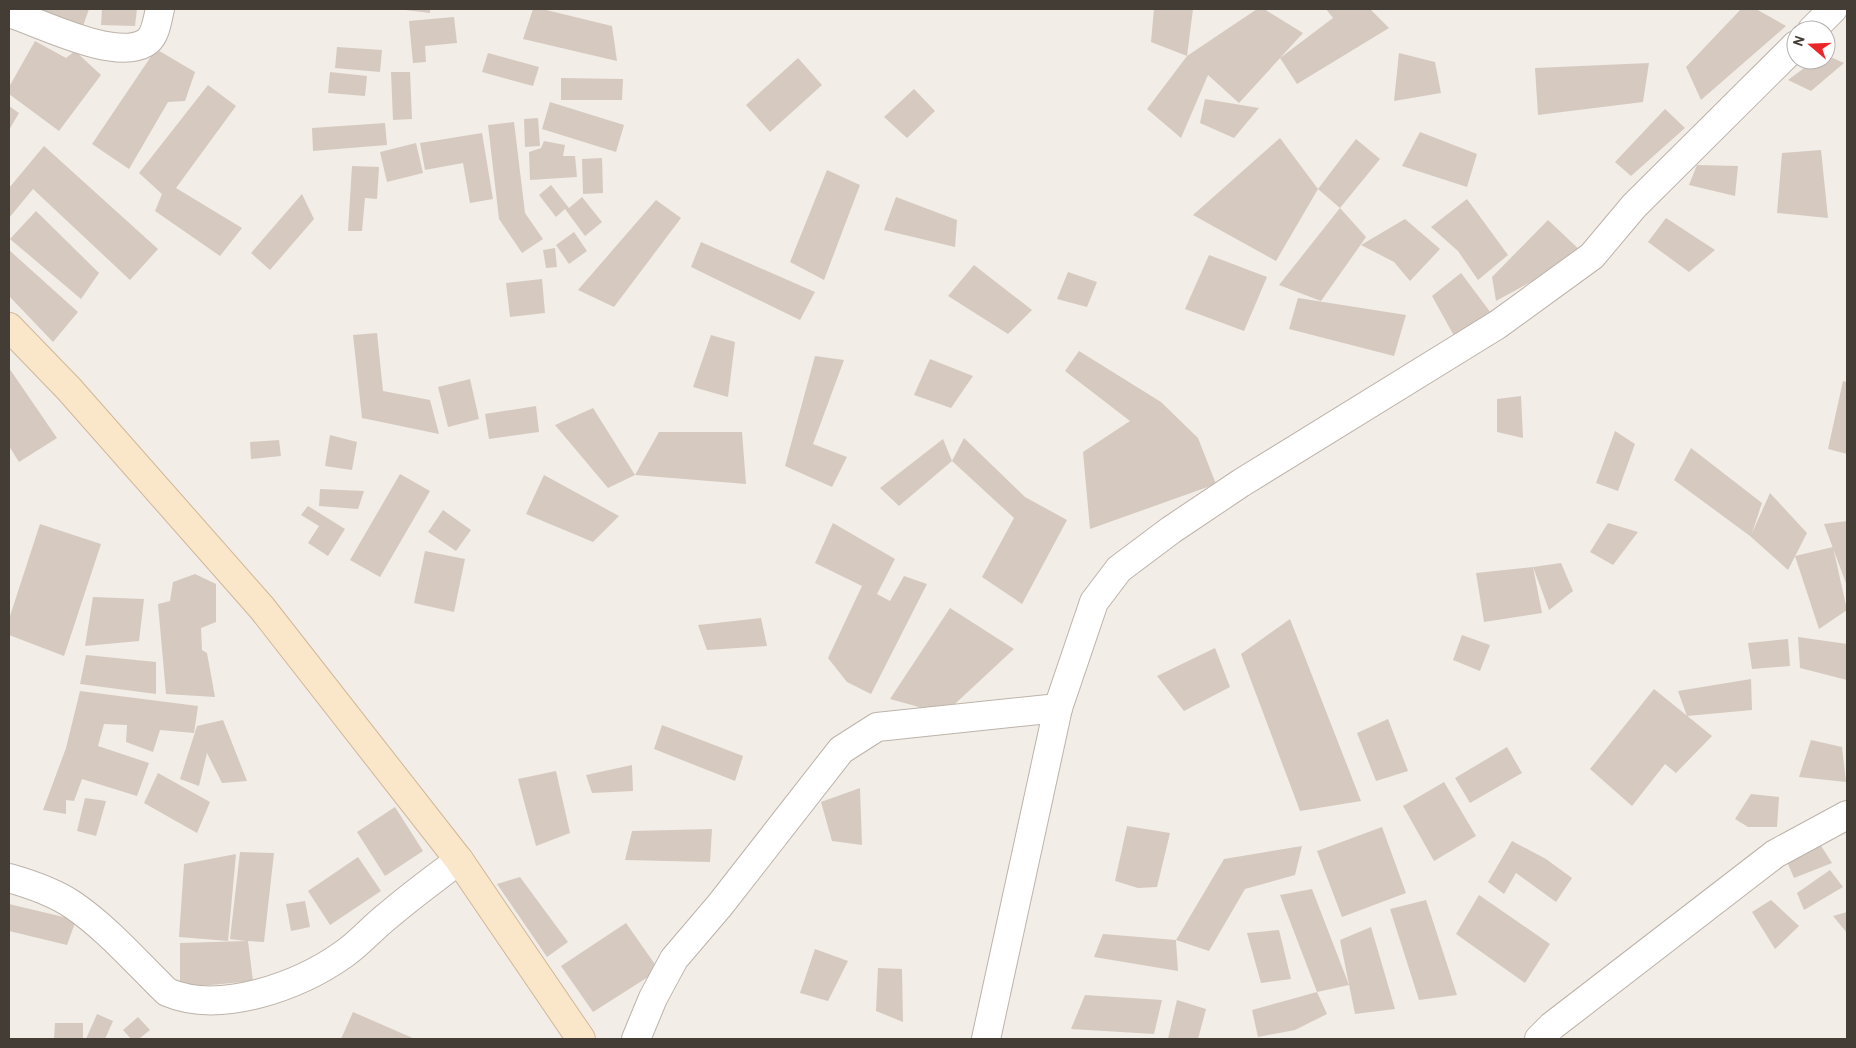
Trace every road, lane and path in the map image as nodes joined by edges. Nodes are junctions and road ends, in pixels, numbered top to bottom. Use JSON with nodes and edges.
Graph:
{"nodes":[{"id":1,"x":160,"y":9,"type":"edge"},
{"id":2,"x":1833,"y":9,"type":"edge"},
{"id":3,"x":9,"y":13,"type":"edge"},
{"id":4,"x":1822,"y":20,"type":"edge"},
{"id":5,"x":1786,"y":55,"type":"edge"},
{"id":6,"x":9,"y":328,"type":"edge"},
{"id":7,"x":1058,"y":708,"type":"junction"},
{"id":8,"x":1847,"y":815,"type":"edge"},
{"id":9,"x":459,"y":860,"type":"junction"},
{"id":10,"x":9,"y":878,"type":"edge"},
{"id":11,"x":581,"y":1039,"type":"edge"},
{"id":12,"x":636,"y":1039,"type":"edge"},
{"id":13,"x":986,"y":1039,"type":"edge"},
{"id":14,"x":1539,"y":1039,"type":"edge"}],
"edges":[{"from":1,"to":3,"type":"street"},
{"from":2,"to":4,"type":"street"},
{"from":5,"to":7,"type":"street"},
{"from":6,"to":9,"type":"street"},
{"from":7,"to":12,"type":"street"},
{"from":7,"to":13,"type":"street"},
{"from":8,"to":14,"type":"street"},
{"from":9,"to":10,"type":"street"},
{"from":9,"to":11,"type":"street"}]}
